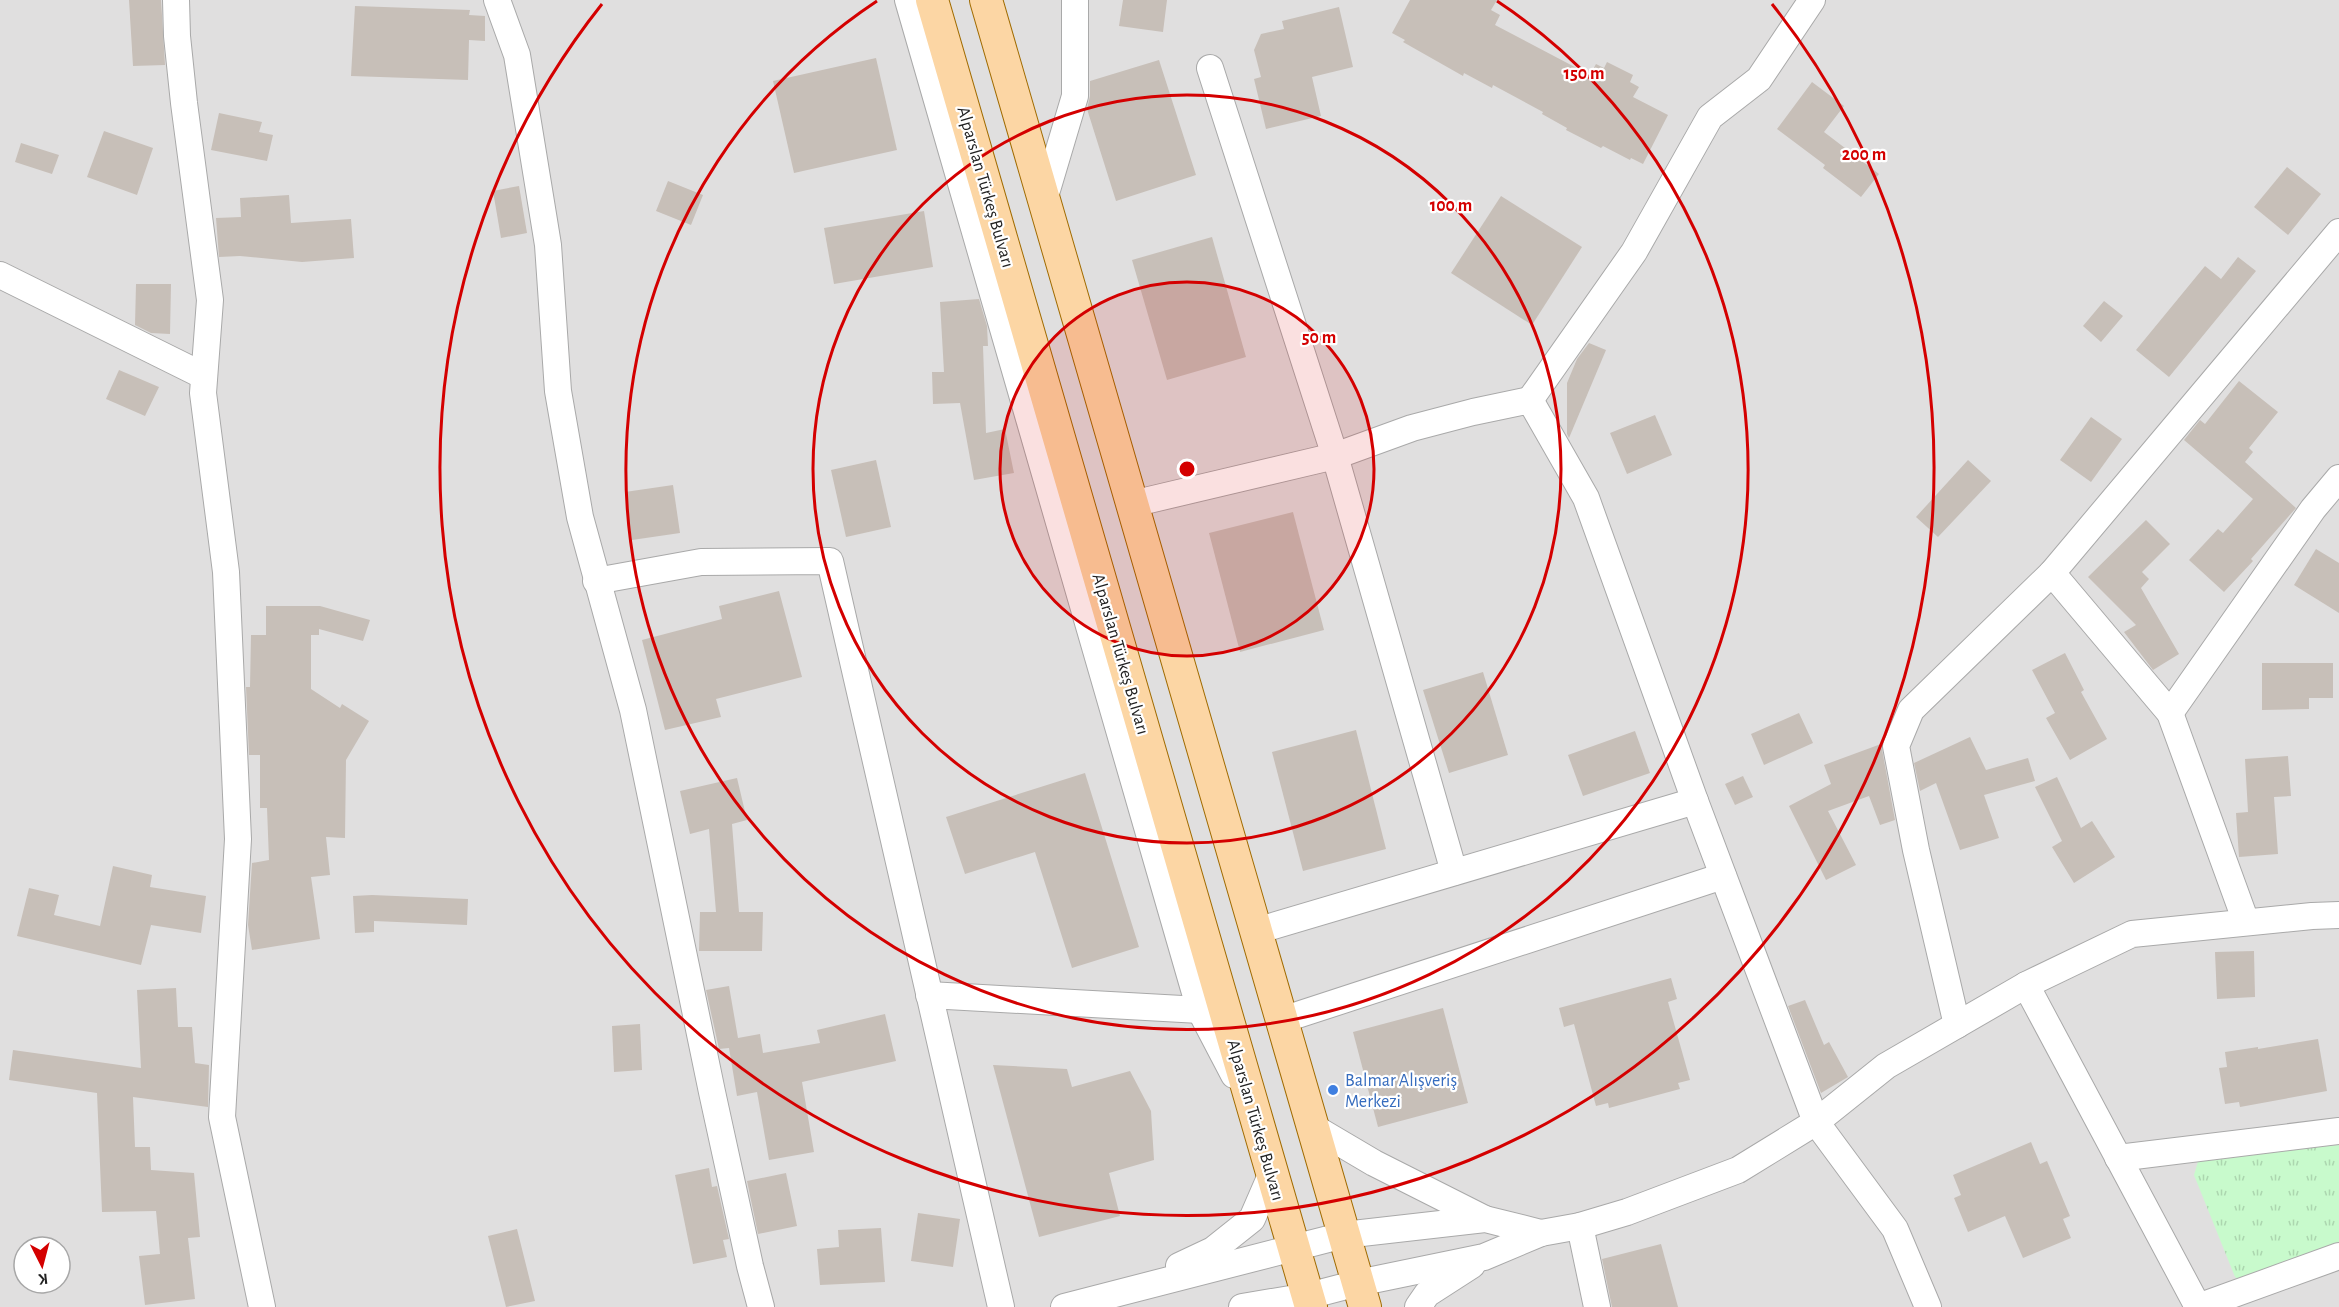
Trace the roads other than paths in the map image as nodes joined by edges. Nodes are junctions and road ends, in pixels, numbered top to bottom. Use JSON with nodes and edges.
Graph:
{"nodes":[{"id":1,"x":176,"y":0,"type":"edge"},
{"id":2,"x":497,"y":0,"type":"edge"},
{"id":3,"x":908,"y":0,"type":"edge"},
{"id":4,"x":932,"y":0,"type":"edge"},
{"id":5,"x":986,"y":0,"type":"edge"},
{"id":6,"x":1075,"y":0,"type":"edge"},
{"id":7,"x":1812,"y":0,"type":"edge"},
{"id":8,"x":1210,"y":68,"type":"dead end"},
{"id":9,"x":1044,"y":200,"type":"junction"},
{"id":10,"x":2339,"y":232,"type":"edge"},
{"id":11,"x":0,"y":275,"type":"edge"},
{"id":12,"x":204,"y":376,"type":"junction"},
{"id":13,"x":1530,"y":400,"type":"junction"},
{"id":14,"x":1335,"y":456,"type":"junction"},
{"id":15,"x":2339,"y":478,"type":"edge"},
{"id":16,"x":1132,"y":504,"type":"junction"},
{"id":17,"x":2052,"y":573,"type":"junction"},
{"id":18,"x":596,"y":581,"type":"junction"},
{"id":19,"x":2170,"y":713,"type":"junction"},
{"id":20,"x":1695,"y":801,"type":"junction"},
{"id":21,"x":1454,"y":872,"type":"junction"},
{"id":22,"x":1722,"y":876,"type":"junction"},
{"id":23,"x":2339,"y":915,"type":"edge"},
{"id":24,"x":2246,"y":922,"type":"junction"},
{"id":25,"x":1256,"y":931,"type":"junction"},
{"id":26,"x":2026,"y":985,"type":"junction"},
{"id":27,"x":929,"y":994,"type":"junction"},
{"id":28,"x":1200,"y":1010,"type":"junction"},
{"id":29,"x":1282,"y":1020,"type":"junction"},
{"id":30,"x":1957,"y":1025,"type":"junction"},
{"id":31,"x":1254,"y":1114,"type":"junction"},
{"id":32,"x":1815,"y":1122,"type":"junction"},
{"id":33,"x":1313,"y":1127,"type":"junction"},
{"id":34,"x":2339,"y":1131,"type":"edge"},
{"id":35,"x":2118,"y":1158,"type":"junction"},
{"id":36,"x":1272,"y":1173,"type":"junction"},
{"id":37,"x":1485,"y":1219,"type":"junction"},
{"id":38,"x":1580,"y":1226,"type":"junction"},
{"id":39,"x":1541,"y":1233,"type":"junction"},
{"id":40,"x":1344,"y":1235,"type":"junction"},
{"id":41,"x":1294,"y":1248,"type":"junction"},
{"id":42,"x":2339,"y":1256,"type":"edge"},
{"id":43,"x":1484,"y":1257,"type":"junction"},
{"id":44,"x":1131,"y":1289,"type":"junction"},
{"id":45,"x":1362,"y":1295,"type":"edge"},
{"id":46,"x":1310,"y":1302,"type":"edge"},
{"id":47,"x":262,"y":1307,"type":"edge"},
{"id":48,"x":761,"y":1307,"type":"edge"},
{"id":49,"x":1001,"y":1307,"type":"edge"},
{"id":50,"x":1064,"y":1307,"type":"edge"},
{"id":51,"x":1242,"y":1307,"type":"edge"},
{"id":52,"x":1418,"y":1307,"type":"edge"},
{"id":53,"x":1597,"y":1307,"type":"edge"},
{"id":54,"x":1928,"y":1307,"type":"edge"}],
"edges":[{"from":1,"to":12,"type":"street"},
{"from":2,"to":18,"type":"street"},
{"from":3,"to":28,"type":"street"},
{"from":4,"to":31,"type":"main road","name":"Alparslan Türkeş Bulvarı"},
{"from":5,"to":9,"type":"main road"},
{"from":6,"to":9,"type":"street"},
{"from":7,"to":13,"type":"street"},
{"from":8,"to":14,"type":"street"},
{"from":9,"to":16,"type":"main road"},
{"from":10,"to":17,"type":"street"},
{"from":11,"to":12,"type":"street"},
{"from":12,"to":47,"type":"street"},
{"from":13,"to":14,"type":"street"},
{"from":13,"to":20,"type":"street"},
{"from":14,"to":16,"type":"street"},
{"from":14,"to":21,"type":"street"},
{"from":15,"to":19,"type":"street"},
{"from":16,"to":25,"type":"main road"},
{"from":17,"to":19,"type":"street"},
{"from":17,"to":30,"type":"street"},
{"from":18,"to":27,"type":"street"},
{"from":18,"to":48,"type":"street"},
{"from":19,"to":24,"type":"street"},
{"from":20,"to":21,"type":"street"},
{"from":20,"to":22,"type":"street"},
{"from":21,"to":25,"type":"street"},
{"from":22,"to":29,"type":"street"},
{"from":22,"to":32,"type":"street"},
{"from":23,"to":24,"type":"street"},
{"from":24,"to":26,"type":"street"},
{"from":25,"to":29,"type":"main road"},
{"from":26,"to":30,"type":"street"},
{"from":26,"to":35,"type":"street"},
{"from":27,"to":28,"type":"street"},
{"from":27,"to":49,"type":"street"},
{"from":28,"to":31,"type":"street"},
{"from":29,"to":33,"type":"main road"},
{"from":30,"to":32,"type":"street"},
{"from":31,"to":36,"type":"main road","name":"Alparslan Türkeş Bulvarı"},
{"from":32,"to":38,"type":"street"},
{"from":32,"to":54,"type":"street"},
{"from":33,"to":37,"type":"street"},
{"from":33,"to":40,"type":"main road"},
{"from":34,"to":35,"type":"street"},
{"from":35,"to":42,"type":"street"},
{"from":36,"to":41,"type":"main road","name":"Alparslan Türkeş Bulvarı"},
{"from":36,"to":44,"type":"street"},
{"from":37,"to":39,"type":"street"},
{"from":37,"to":40,"type":"street"},
{"from":38,"to":39,"type":"street"},
{"from":38,"to":53,"type":"street"},
{"from":39,"to":43,"type":"street"},
{"from":40,"to":41,"type":"street"},
{"from":40,"to":45,"type":"main road"},
{"from":41,"to":44,"type":"street"},
{"from":41,"to":46,"type":"main road","name":"Alparslan Türkeş Bulvarı"},
{"from":43,"to":45,"type":"street"},
{"from":43,"to":52,"type":"street"},
{"from":44,"to":50,"type":"street"},
{"from":45,"to":46,"type":"street"},
{"from":46,"to":51,"type":"street"}]}
